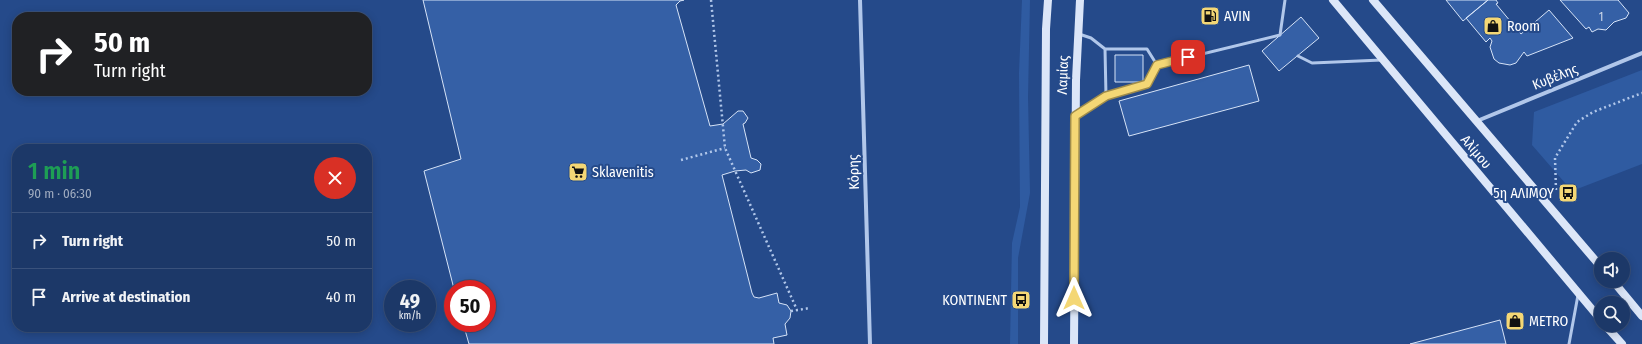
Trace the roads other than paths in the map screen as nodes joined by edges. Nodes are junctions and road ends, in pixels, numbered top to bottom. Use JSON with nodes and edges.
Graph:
{"nodes":[{"id":1,"x":860,"y":0,"type":"edge"},
{"id":2,"x":1048,"y":0,"type":"edge"},
{"id":3,"x":1080,"y":0,"type":"edge"},
{"id":4,"x":1284,"y":0,"type":"edge"},
{"id":5,"x":1333,"y":0,"type":"edge"},
{"id":6,"x":1374,"y":0,"type":"edge"},
{"id":7,"x":1078,"y":33,"type":"junction"},
{"id":8,"x":1105,"y":49,"type":"junction"},
{"id":9,"x":1642,"y":53,"type":"edge"},
{"id":10,"x":1298,"y":56,"type":"dead end"},
{"id":11,"x":1382,"y":60,"type":"junction"},
{"id":12,"x":1157,"y":65,"type":"junction"},
{"id":13,"x":1106,"y":96,"type":"junction"},
{"id":14,"x":1075,"y":116,"type":"junction"},
{"id":15,"x":1477,"y":121,"type":"junction"},
{"id":16,"x":1594,"y":259,"type":"edge"},
{"id":17,"x":1619,"y":288,"type":"edge"},
{"id":18,"x":1578,"y":294,"type":"junction"},
{"id":19,"x":1594,"y":312,"type":"edge"},
{"id":20,"x":1642,"y":315,"type":"edge"},
{"id":21,"x":1612,"y":332,"type":"edge"},
{"id":22,"x":870,"y":344,"type":"edge"},
{"id":23,"x":1044,"y":344,"type":"edge"},
{"id":24,"x":1074,"y":344,"type":"edge"},
{"id":25,"x":1569,"y":344,"type":"edge"},
{"id":26,"x":1622,"y":344,"type":"edge"}],
"edges":[{"from":1,"to":22,"type":"street","name":"Κόρης"},
{"from":2,"to":23,"type":"main road","name":"Λαμίας"},
{"from":3,"to":7,"type":"main road","name":"Λαμίας"},
{"from":4,"to":12,"type":"lane"},
{"from":5,"to":11,"type":"main road","name":"Αλίμου"},
{"from":6,"to":15,"type":"main road","name":"Αλίμου"},
{"from":7,"to":8,"type":"lane"},
{"from":7,"to":14,"type":"main road","name":"Λαμίας"},
{"from":8,"to":12,"type":"lane"},
{"from":8,"to":13,"type":"lane"},
{"from":9,"to":15,"type":"street","name":"Κυβέλης"},
{"from":10,"to":11,"type":"lane"},
{"from":11,"to":18,"type":"main road","name":"Αλίμου"},
{"from":12,"to":13,"type":"lane"},
{"from":13,"to":14,"type":"lane"},
{"from":14,"to":24,"type":"main road","name":"Λαμίας"},
{"from":15,"to":16,"type":"main road","name":"Αλίμου"},
{"from":17,"to":20,"type":"main road"},
{"from":18,"to":19,"type":"main road","name":"Αλίμου"},
{"from":18,"to":25,"type":"lane"},
{"from":21,"to":26,"type":"main road"}]}
